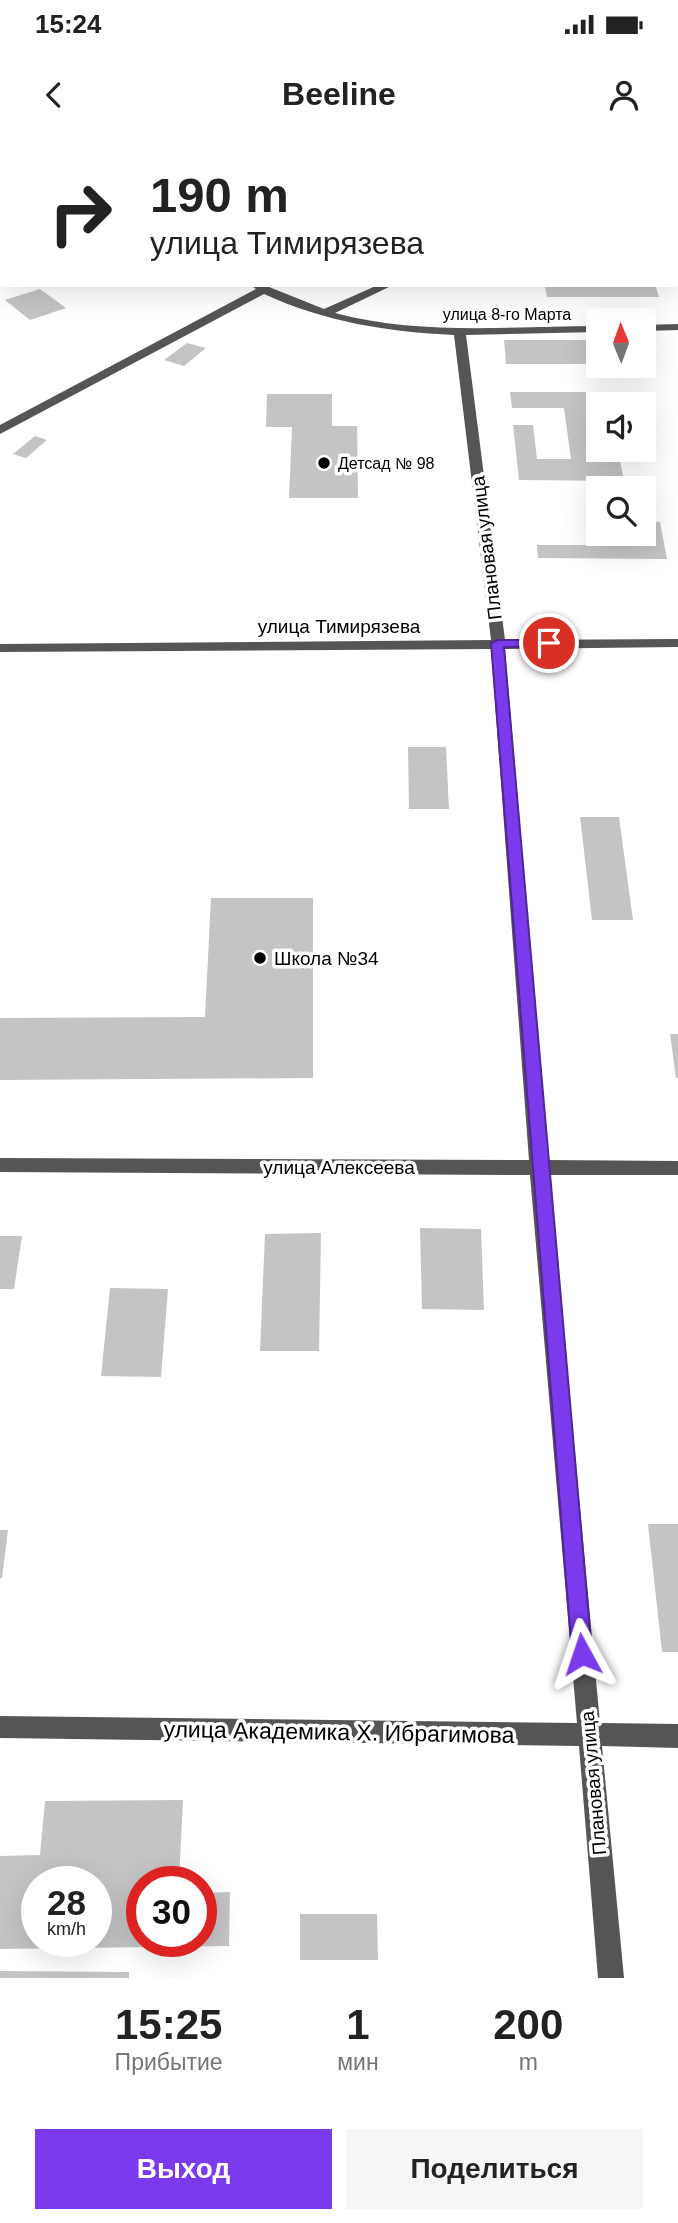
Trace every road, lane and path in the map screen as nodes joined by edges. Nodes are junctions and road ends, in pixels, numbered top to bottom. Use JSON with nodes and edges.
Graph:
{"nodes":[{"id":1,"x":259,"y":287,"type":"edge"},
{"id":2,"x":384,"y":287,"type":"edge"},
{"id":3,"x":323,"y":314,"type":"junction"},
{"id":4,"x":678,"y":327,"type":"edge"},
{"id":5,"x":656,"y":328,"type":"edge"},
{"id":6,"x":586,"y":329,"type":"edge"},
{"id":7,"x":460,"y":333,"type":"junction"},
{"id":8,"x":0,"y":430,"type":"edge"},
{"id":9,"x":498,"y":643,"type":"junction"},
{"id":10,"x":678,"y":643,"type":"edge"},
{"id":11,"x":0,"y":648,"type":"edge"},
{"id":12,"x":0,"y":1165,"type":"edge"},
{"id":13,"x":539,"y":1168,"type":"junction"},
{"id":14,"x":678,"y":1168,"type":"edge"},
{"id":15,"x":0,"y":1727,"type":"edge"},
{"id":16,"x":589,"y":1735,"type":"junction"},
{"id":17,"x":678,"y":1736,"type":"edge"},
{"id":18,"x":611,"y":1978,"type":"edge"}],
"edges":[{"from":1,"to":3,"type":"street","name":"улица 8-го Марта"},
{"from":1,"to":8,"type":"street"},
{"from":2,"to":3,"type":"street"},
{"from":3,"to":7,"type":"street","name":"улица 8-го Марта"},
{"from":4,"to":5,"type":"street"},
{"from":6,"to":7,"type":"street","name":"улица 8-го Марта"},
{"from":7,"to":9,"type":"street","name":"Плановая улица"},
{"from":9,"to":10,"type":"street","name":"улица Тимирязева"},
{"from":9,"to":11,"type":"street","name":"улица Тимирязева"},
{"from":9,"to":13,"type":"street","name":"Плановая улица"},
{"from":12,"to":13,"type":"street","name":"улица Алексеева"},
{"from":13,"to":14,"type":"street","name":"улица Алексеева"},
{"from":13,"to":16,"type":"street","name":"Плановая улица"},
{"from":15,"to":16,"type":"street","name":"улица Академика Х. Ибрагимова"},
{"from":16,"to":17,"type":"street","name":"улица Академика Х. Ибрагимова"},
{"from":16,"to":18,"type":"street","name":"Плановая улица"}]}
